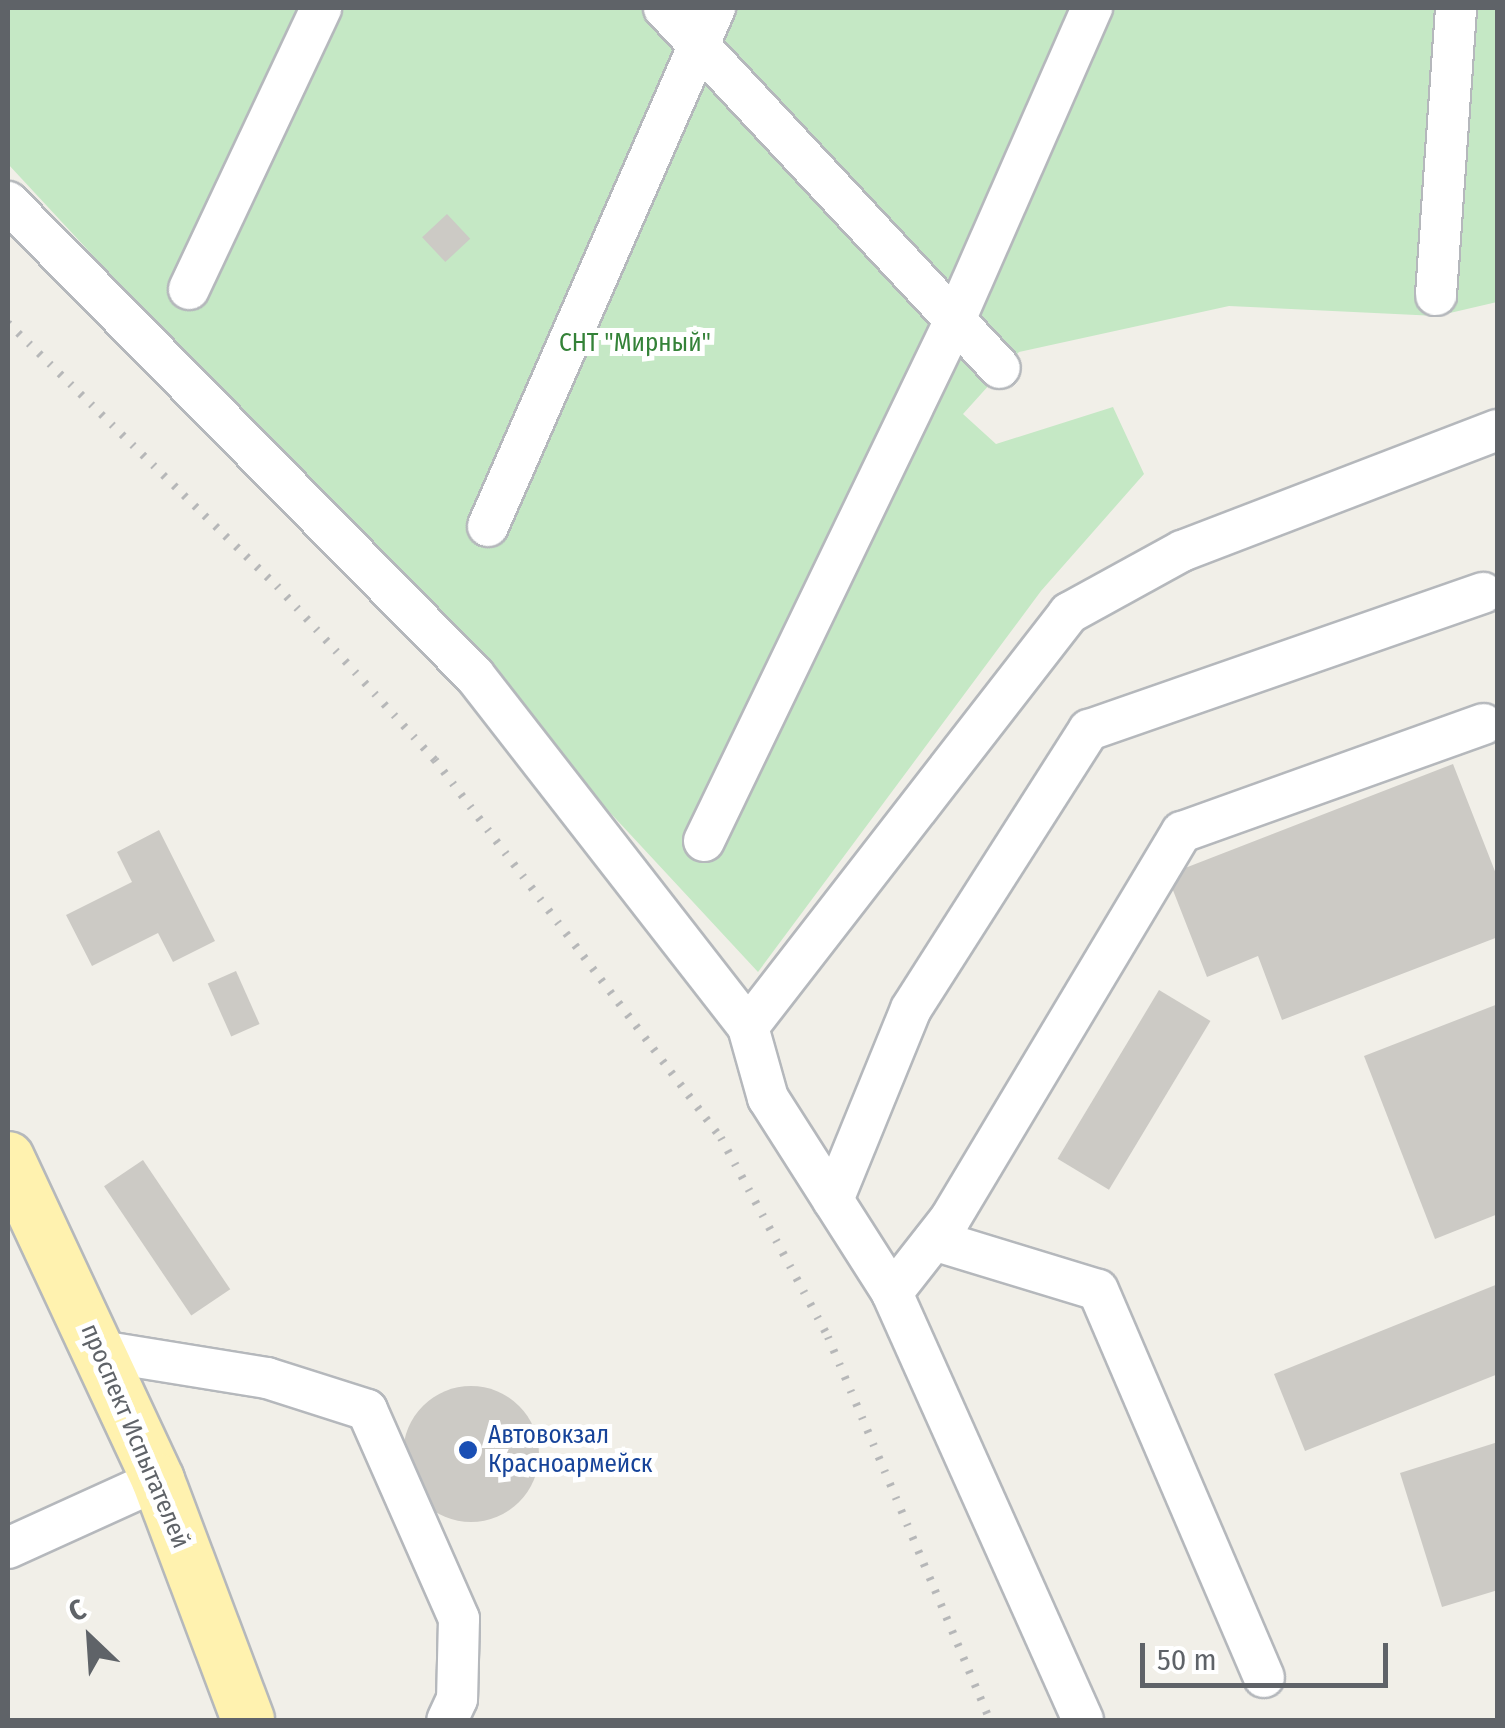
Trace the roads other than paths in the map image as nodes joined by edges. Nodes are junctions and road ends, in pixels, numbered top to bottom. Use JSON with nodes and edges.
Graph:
{"nodes":[{"id":1,"x":321,"y":8,"type":"edge"},
{"id":2,"x":664,"y":8,"type":"edge"},
{"id":3,"x":715,"y":8,"type":"edge"},
{"id":4,"x":1092,"y":8,"type":"edge"},
{"id":5,"x":1456,"y":8,"type":"edge"},
{"id":6,"x":699,"y":45,"type":"junction"},
{"id":7,"x":8,"y":202,"type":"edge"},
{"id":8,"x":189,"y":289,"type":"dead end"},
{"id":9,"x":1436,"y":295,"type":"dead end"},
{"id":10,"x":955,"y":320,"type":"junction"},
{"id":11,"x":1000,"y":368,"type":"dead end"},
{"id":12,"x":1498,"y":430,"type":"edge"},
{"id":13,"x":488,"y":526,"type":"dead end"},
{"id":14,"x":1483,"y":594,"type":"dead end"},
{"id":15,"x":1484,"y":724,"type":"dead end"},
{"id":16,"x":704,"y":841,"type":"dead end"},
{"id":17,"x":748,"y":1027,"type":"junction"},
{"id":18,"x":8,"y":1158,"type":"edge"},
{"id":19,"x":832,"y":1200,"type":"junction"},
{"id":20,"x":934,"y":1240,"type":"junction"},
{"id":21,"x":892,"y":1292,"type":"junction"},
{"id":22,"x":100,"y":1352,"type":"junction"},
{"id":23,"x":158,"y":1480,"type":"junction"},
{"id":24,"x":8,"y":1548,"type":"edge"},
{"id":25,"x":1264,"y":1676,"type":"dead end"},
{"id":26,"x":248,"y":1720,"type":"edge"},
{"id":27,"x":447,"y":1720,"type":"edge"},
{"id":28,"x":1082,"y":1720,"type":"edge"}],
"edges":[{"from":1,"to":8,"type":"street"},
{"from":2,"to":6,"type":"street"},
{"from":3,"to":6,"type":"street"},
{"from":4,"to":10,"type":"street"},
{"from":5,"to":9,"type":"street"},
{"from":6,"to":10,"type":"street"},
{"from":6,"to":13,"type":"street"},
{"from":7,"to":17,"type":"street"},
{"from":10,"to":11,"type":"street"},
{"from":10,"to":16,"type":"street"},
{"from":12,"to":17,"type":"street"},
{"from":14,"to":19,"type":"street"},
{"from":15,"to":20,"type":"street"},
{"from":17,"to":19,"type":"street"},
{"from":18,"to":22,"type":"main road","name":"проспект Испытателей"},
{"from":19,"to":21,"type":"street"},
{"from":20,"to":21,"type":"street"},
{"from":20,"to":25,"type":"street"},
{"from":21,"to":28,"type":"street"},
{"from":22,"to":23,"type":"main road","name":"проспект Испытателей"},
{"from":22,"to":27,"type":"street"},
{"from":23,"to":24,"type":"street"},
{"from":23,"to":26,"type":"main road","name":"проспект Испытателей"}]}
